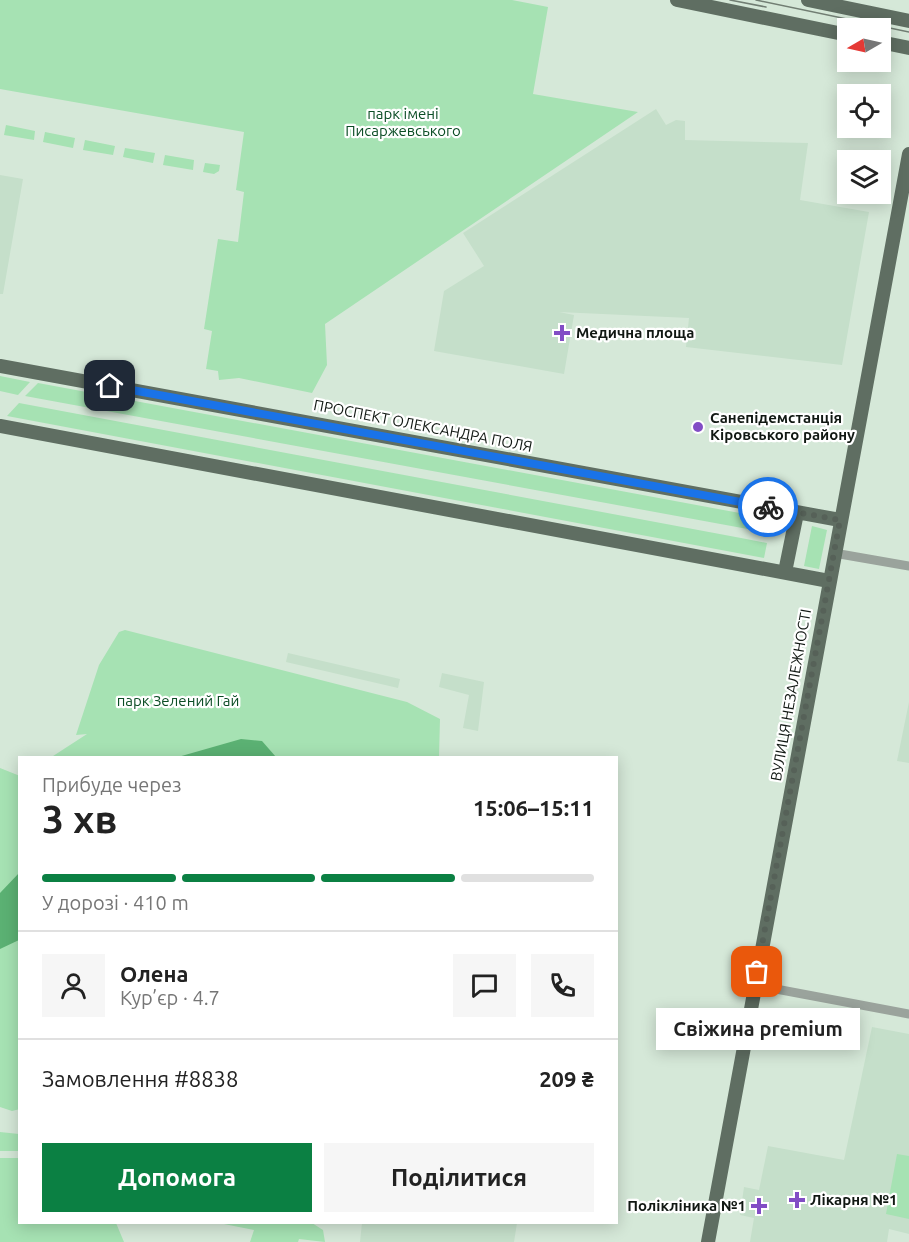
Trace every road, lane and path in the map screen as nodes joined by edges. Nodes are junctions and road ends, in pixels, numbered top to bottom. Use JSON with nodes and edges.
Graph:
{"nodes":[{"id":1,"x":677,"y":0,"type":"edge"},
{"id":2,"x":808,"y":0,"type":"edge"},
{"id":3,"x":909,"y":21,"type":"edge"},
{"id":4,"x":837,"y":33,"type":"edge"},
{"id":5,"x":891,"y":44,"type":"edge"},
{"id":6,"x":909,"y":48,"type":"edge"},
{"id":7,"x":909,"y":154,"type":"edge"},
{"id":8,"x":0,"y":366,"type":"edge"},
{"id":9,"x":0,"y":426,"type":"edge"},
{"id":10,"x":797,"y":513,"type":"junction"},
{"id":11,"x":840,"y":520,"type":"junction"},
{"id":12,"x":834,"y":552,"type":"junction"},
{"id":13,"x":909,"y":566,"type":"edge"},
{"id":14,"x":785,"y":572,"type":"junction"},
{"id":15,"x":829,"y":581,"type":"junction"},
{"id":16,"x":755,"y":986,"type":"junction"},
{"id":17,"x":909,"y":1014,"type":"edge"},
{"id":18,"x":708,"y":1242,"type":"edge"}],
"edges":[{"from":1,"to":4,"type":"main road"},
{"from":2,"to":3,"type":"main road"},
{"from":5,"to":6,"type":"main road"},
{"from":7,"to":11,"type":"main road","name":"ВУЛИЦЯ НЕЗАЛЕЖНОСТІ"},
{"from":8,"to":10,"type":"main road","name":"ПРОСПЕКТ ОЛЕКСАНДРА ПОЛЯ"},
{"from":9,"to":14,"type":"main road"},
{"from":10,"to":11,"type":"main road","name":"ПРОСПЕКТ ОЛЕКСАНДРА ПОЛЯ"},
{"from":10,"to":14,"type":"main road"},
{"from":11,"to":12,"type":"main road","name":"ВУЛИЦЯ НЕЗАЛЕЖНОСТІ"},
{"from":12,"to":13,"type":"street"},
{"from":12,"to":15,"type":"main road","name":"ВУЛИЦЯ НЕЗАЛЕЖНОСТІ"},
{"from":14,"to":15,"type":"main road"},
{"from":15,"to":16,"type":"main road","name":"ВУЛИЦЯ НЕЗАЛЕЖНОСТІ"},
{"from":16,"to":17,"type":"street"},
{"from":16,"to":18,"type":"main road","name":"ВУЛИЦЯ НЕЗАЛЕЖНОСТІ"}]}
